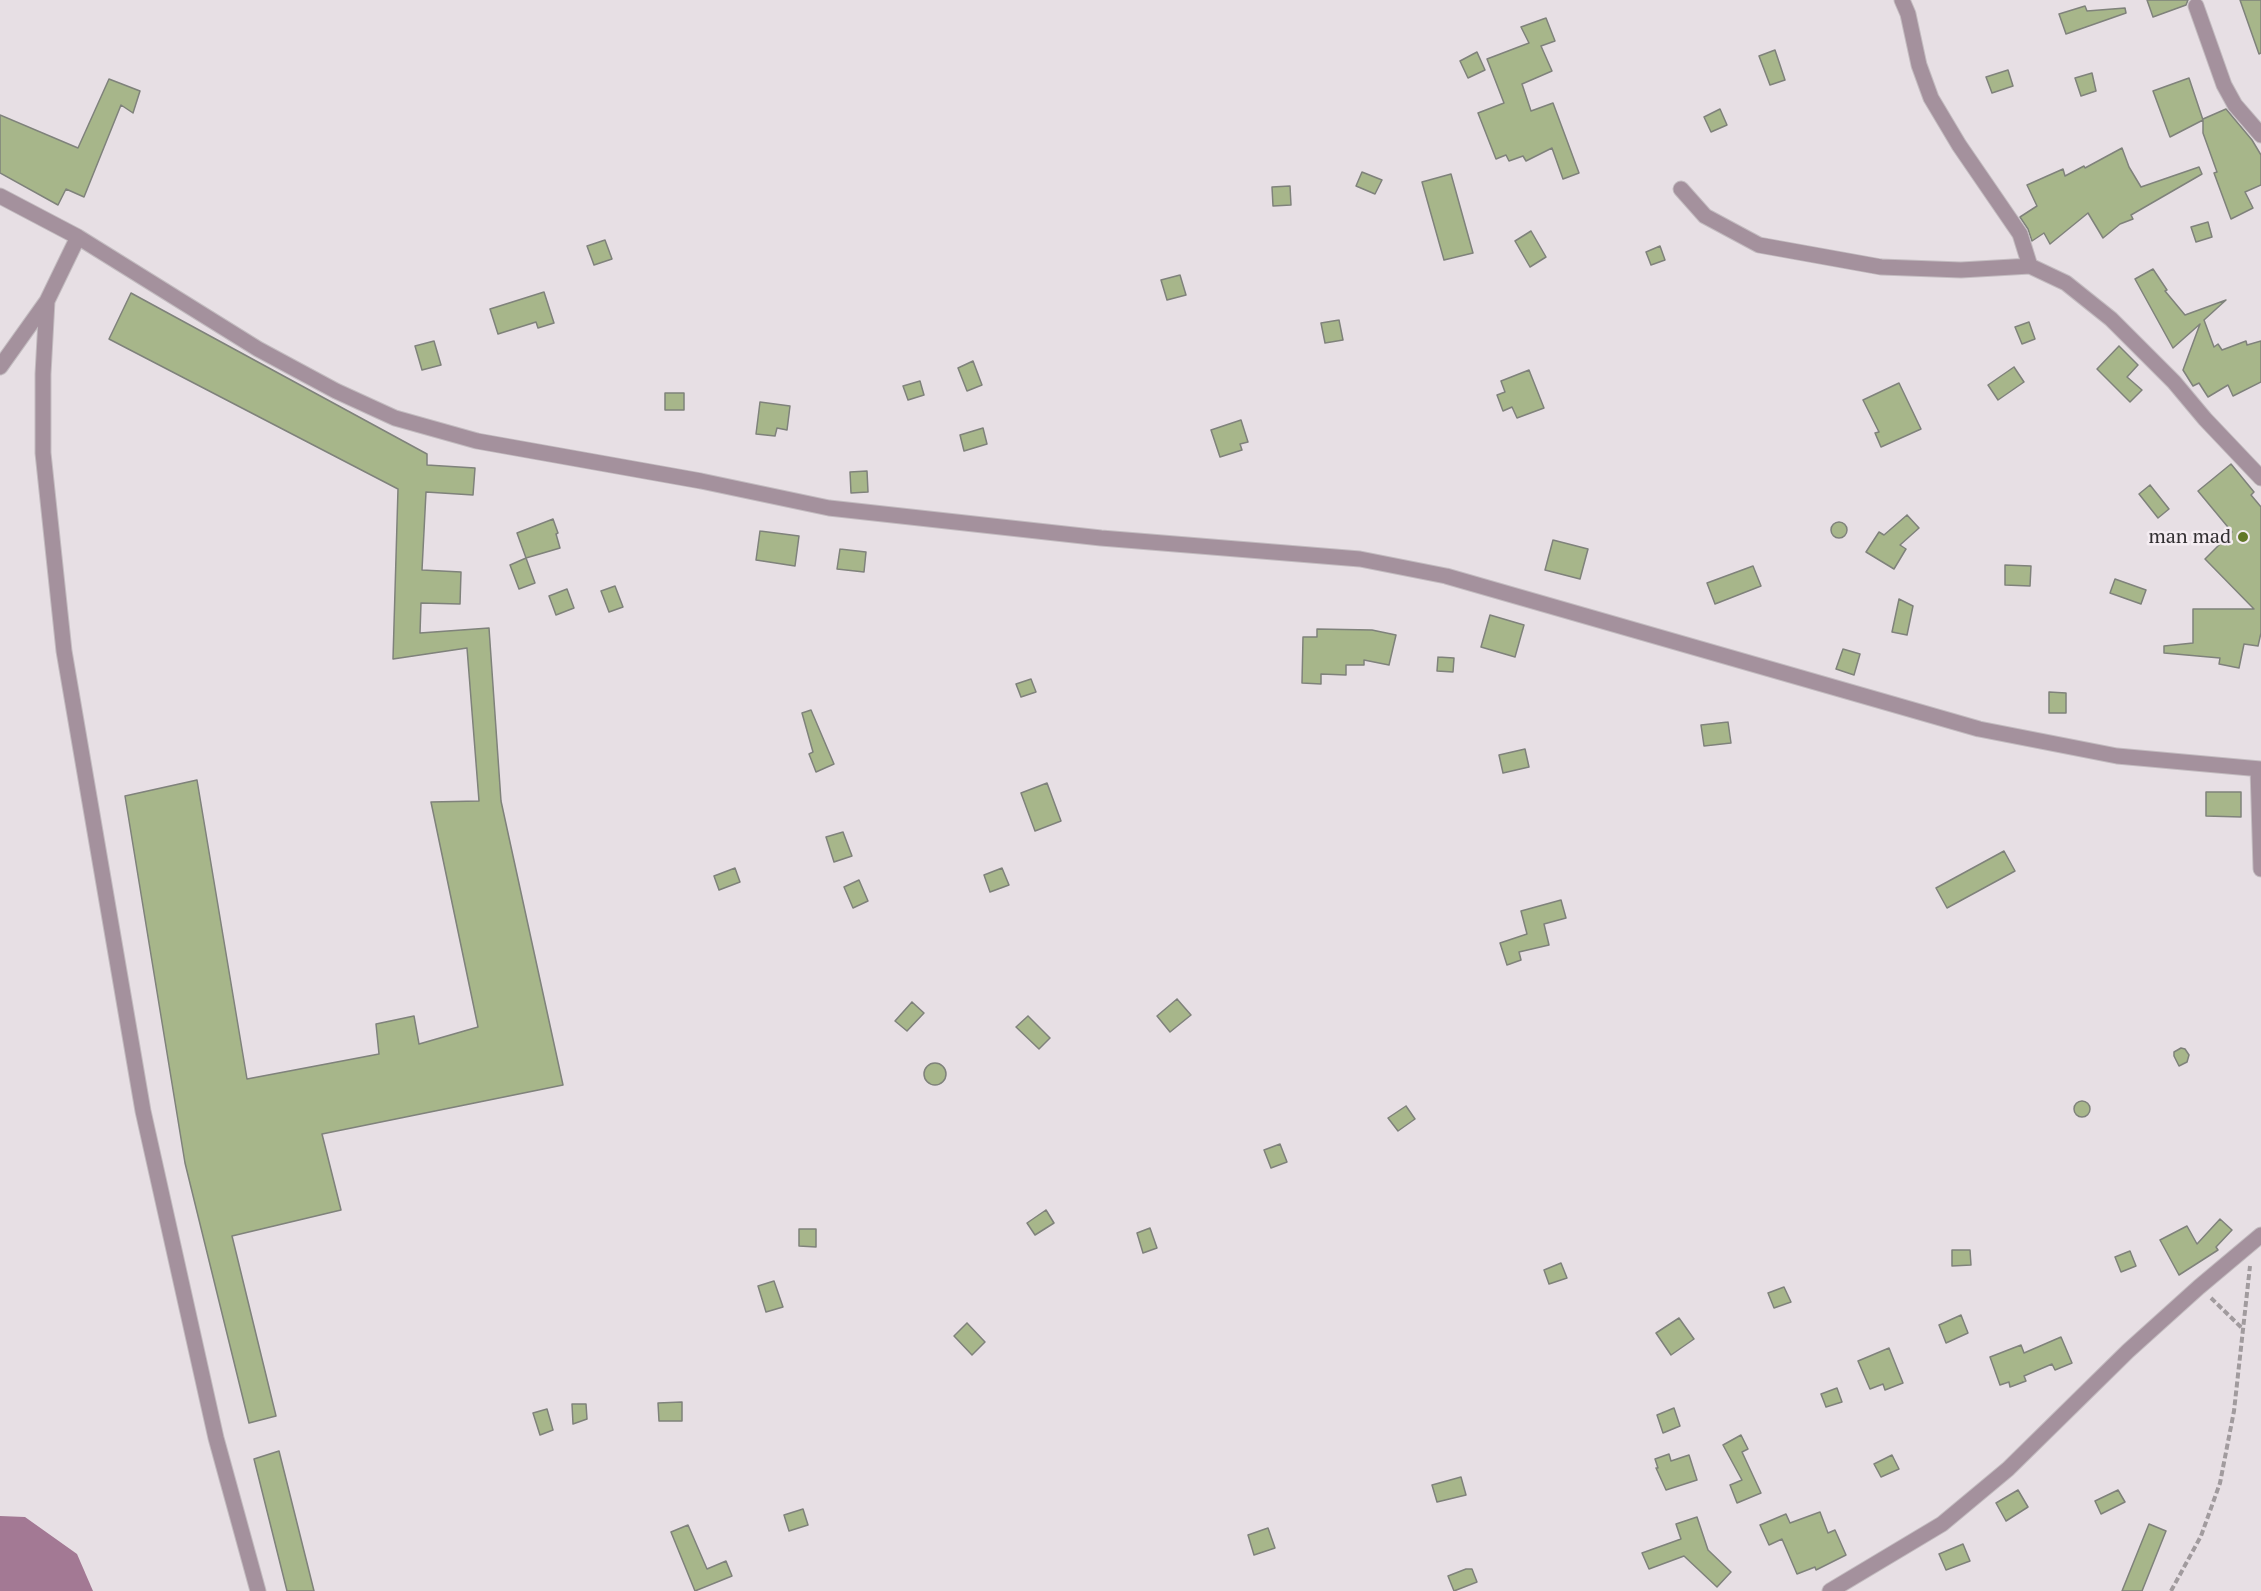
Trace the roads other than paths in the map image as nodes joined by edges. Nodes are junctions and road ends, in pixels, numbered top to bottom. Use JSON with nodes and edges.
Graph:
{"nodes":[{"id":1,"x":1902,"y":0,"type":"edge"},
{"id":2,"x":2196,"y":6,"type":"dead end"},
{"id":3,"x":2261,"y":135,"type":"edge"},
{"id":4,"x":1681,"y":189,"type":"dead end"},
{"id":5,"x":0,"y":196,"type":"edge"},
{"id":6,"x":78,"y":237,"type":"junction"},
{"id":7,"x":2030,"y":266,"type":"junction"},
{"id":8,"x":47,"y":301,"type":"junction"},
{"id":9,"x":0,"y":367,"type":"edge"},
{"id":10,"x":2261,"y":478,"type":"edge"},
{"id":11,"x":2259,"y":769,"type":"edge"},
{"id":12,"x":2261,"y":869,"type":"edge"},
{"id":13,"x":2257,"y":1239,"type":"edge"},
{"id":14,"x":258,"y":1591,"type":"edge"},
{"id":15,"x":1830,"y":1591,"type":"edge"}],
"edges":[{"from":1,"to":7,"type":"street"},
{"from":2,"to":3,"type":"street"},
{"from":4,"to":7,"type":"street"},
{"from":5,"to":6,"type":"street"},
{"from":6,"to":8,"type":"street"},
{"from":6,"to":11,"type":"street"},
{"from":7,"to":10,"type":"street"},
{"from":8,"to":9,"type":"street"},
{"from":8,"to":14,"type":"street"},
{"from":11,"to":12,"type":"street"},
{"from":13,"to":15,"type":"street"}]}
